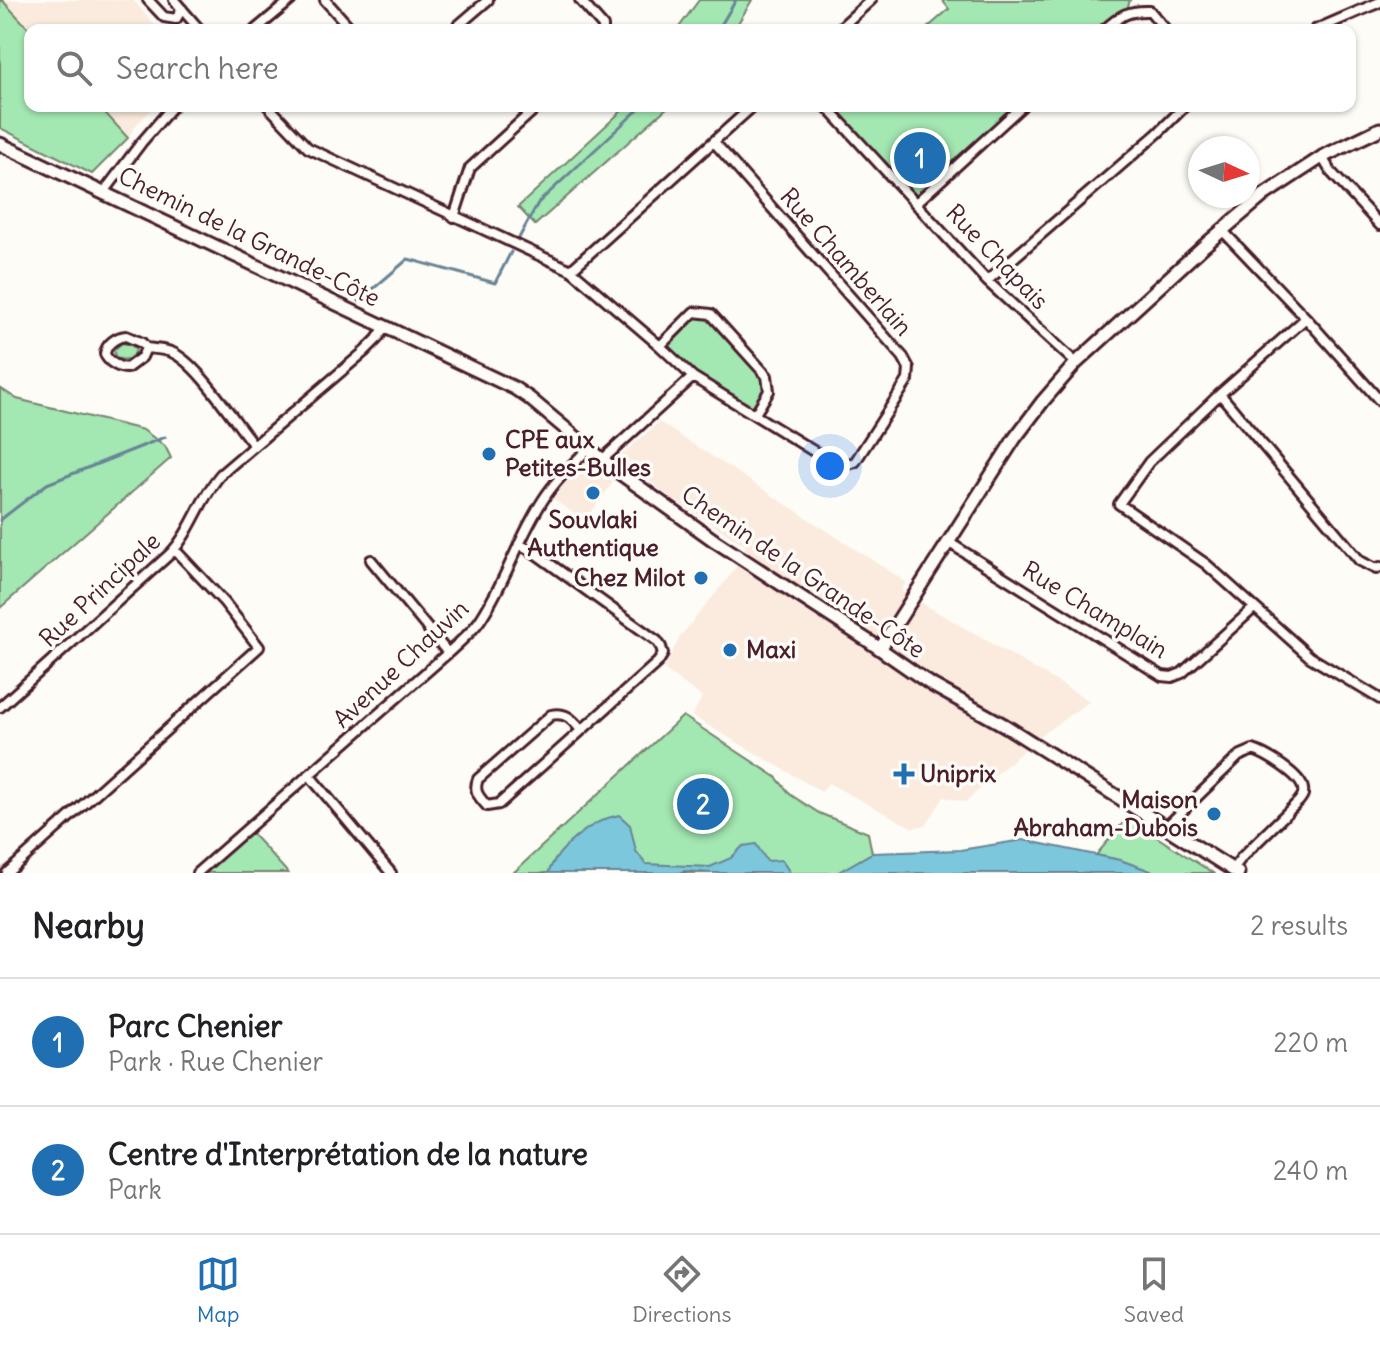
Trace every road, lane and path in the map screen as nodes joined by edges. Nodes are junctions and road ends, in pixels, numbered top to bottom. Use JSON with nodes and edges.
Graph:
{"nodes":[{"id":1,"x":148,"y":0,"type":"edge"},
{"id":2,"x":174,"y":0,"type":"edge"},
{"id":3,"x":291,"y":0,"type":"edge"},
{"id":4,"x":325,"y":0,"type":"edge"},
{"id":5,"x":488,"y":0,"type":"edge"},
{"id":6,"x":580,"y":0,"type":"edge"},
{"id":7,"x":871,"y":0,"type":"edge"},
{"id":8,"x":1380,"y":2,"type":"edge"},
{"id":9,"x":182,"y":9,"type":"junction"},
{"id":10,"x":195,"y":24,"type":"edge"},
{"id":11,"x":262,"y":24,"type":"edge"},
{"id":12,"x":347,"y":24,"type":"edge"},
{"id":13,"x":460,"y":24,"type":"edge"},
{"id":14,"x":601,"y":24,"type":"edge"},
{"id":15,"x":845,"y":24,"type":"edge"},
{"id":16,"x":1111,"y":24,"type":"edge"},
{"id":17,"x":1161,"y":24,"type":"edge"},
{"id":18,"x":1329,"y":24,"type":"edge"},
{"id":19,"x":168,"y":112,"type":"edge"},
{"id":20,"x":274,"y":112,"type":"edge"},
{"id":21,"x":531,"y":112,"type":"edge"},
{"id":22,"x":746,"y":112,"type":"edge"},
{"id":23,"x":832,"y":112,"type":"edge"},
{"id":24,"x":1015,"y":112,"type":"edge"},
{"id":25,"x":1179,"y":112,"type":"edge"},
{"id":26,"x":1380,"y":129,"type":"edge"},
{"id":27,"x":714,"y":142,"type":"junction"},
{"id":28,"x":0,"y":144,"type":"edge"},
{"id":29,"x":1322,"y":157,"type":"junction"},
{"id":30,"x":104,"y":192,"type":"junction"},
{"id":31,"x":916,"y":203,"type":"junction"},
{"id":32,"x":454,"y":217,"type":"junction"},
{"id":33,"x":1380,"y":225,"type":"edge"},
{"id":34,"x":1222,"y":230,"type":"junction"},
{"id":35,"x":571,"y":270,"type":"junction"},
{"id":36,"x":987,"y":281,"type":"junction"},
{"id":37,"x":1306,"y":318,"type":"junction"},
{"id":38,"x":385,"y":327,"type":"junction"},
{"id":39,"x":660,"y":346,"type":"junction"},
{"id":40,"x":146,"y":348,"type":"junction"},
{"id":41,"x":1076,"y":363,"type":"junction"},
{"id":42,"x":693,"y":377,"type":"junction"},
{"id":43,"x":1220,"y":394,"type":"junction"},
{"id":44,"x":1380,"y":401,"type":"edge"},
{"id":45,"x":755,"y":414,"type":"junction"},
{"id":46,"x":253,"y":444,"type":"junction"},
{"id":47,"x":588,"y":449,"type":"junction"},
{"id":48,"x":602,"y":460,"type":"junction"},
{"id":49,"x":948,"y":542,"type":"junction"},
{"id":50,"x":519,"y":544,"type":"junction"},
{"id":51,"x":175,"y":550,"type":"junction"},
{"id":52,"x":371,"y":560,"type":"dead end"},
{"id":53,"x":1380,"y":567,"type":"edge"},
{"id":54,"x":1254,"y":608,"type":"junction"},
{"id":55,"x":880,"y":649,"type":"junction"},
{"id":56,"x":448,"y":653,"type":"junction"},
{"id":57,"x":1380,"y":699,"type":"edge"},
{"id":58,"x":0,"y":707,"type":"edge"},
{"id":59,"x":581,"y":730,"type":"junction"},
{"id":60,"x":309,"y":775,"type":"junction"},
{"id":61,"x":1166,"y":827,"type":"junction"},
{"id":62,"x":1235,"y":871,"type":"edge"},
{"id":63,"x":7,"y":873,"type":"edge"},
{"id":64,"x":197,"y":873,"type":"edge"},
{"id":65,"x":391,"y":873,"type":"edge"}],
"edges":[{"from":1,"to":9,"type":"street"},
{"from":2,"to":9,"type":"street"},
{"from":3,"to":11,"type":"street"},
{"from":4,"to":12,"type":"street"},
{"from":5,"to":13,"type":"street"},
{"from":6,"to":14,"type":"street"},
{"from":7,"to":15,"type":"street"},
{"from":8,"to":18,"type":"street"},
{"from":9,"to":10,"type":"street"},
{"from":16,"to":17,"type":"street"},
{"from":19,"to":30,"type":"street"},
{"from":20,"to":32,"type":"street","name":"Rue Chamberlain"},
{"from":21,"to":32,"type":"street"},
{"from":22,"to":27,"type":"street"},
{"from":23,"to":31,"type":"street","name":"Rue Chapais"},
{"from":24,"to":31,"type":"street"},
{"from":25,"to":36,"type":"street"},
{"from":26,"to":29,"type":"main road"},
{"from":27,"to":35,"type":"street"},
{"from":27,"to":45,"type":"street","name":"Rue Chamberlain"},
{"from":28,"to":30,"type":"main road","name":"Chemin de la Grande-Côte"},
{"from":29,"to":33,"type":"street"},
{"from":29,"to":34,"type":"main road"},
{"from":30,"to":38,"type":"main road","name":"Chemin de la Grande-Côte"},
{"from":31,"to":36,"type":"street","name":"Rue Chapais"},
{"from":32,"to":35,"type":"street","name":"Rue Chamberlain"},
{"from":34,"to":37,"type":"street"},
{"from":34,"to":41,"type":"main road"},
{"from":35,"to":39,"type":"street","name":"Rue Chamberlain"},
{"from":36,"to":41,"type":"street","name":"Rue Chapais"},
{"from":37,"to":43,"type":"street"},
{"from":37,"to":44,"type":"street"},
{"from":38,"to":46,"type":"street","name":"Rue Principale"},
{"from":38,"to":47,"type":"main road","name":"Chemin de la Grande-Côte"},
{"from":39,"to":42,"type":"street","name":"Rue Chamberlain"},
{"from":39,"to":45,"type":"street"},
{"from":40,"to":40,"type":"street"},
{"from":40,"to":46,"type":"street"},
{"from":41,"to":49,"type":"main road"},
{"from":42,"to":45,"type":"street","name":"Rue Chamberlain"},
{"from":42,"to":48,"type":"street"},
{"from":43,"to":53,"type":"street"},
{"from":43,"to":54,"type":"street"},
{"from":46,"to":51,"type":"street","name":"Rue Principale"},
{"from":47,"to":48,"type":"main road","name":"Chemin de la Grande-Côte"},
{"from":47,"to":50,"type":"street","name":"Avenue Chauvin"},
{"from":48,"to":55,"type":"main road","name":"Chemin de la Grande-Côte"},
{"from":49,"to":54,"type":"street","name":"Rue Champlain"},
{"from":49,"to":55,"type":"main road"},
{"from":50,"to":56,"type":"street","name":"Avenue Chauvin"},
{"from":50,"to":59,"type":"street"},
{"from":51,"to":58,"type":"street","name":"Rue Principale"},
{"from":51,"to":63,"type":"street"},
{"from":52,"to":56,"type":"street"},
{"from":54,"to":57,"type":"street"},
{"from":55,"to":61,"type":"main road","name":"Chemin de la Grande-Côte"},
{"from":56,"to":60,"type":"street","name":"Avenue Chauvin"},
{"from":59,"to":59,"type":"street"},
{"from":60,"to":64,"type":"street","name":"Avenue Chauvin"},
{"from":60,"to":65,"type":"street"},
{"from":61,"to":62,"type":"main road","name":"Chemin de la Grande-Côte"},
{"from":61,"to":62,"type":"street"}]}
